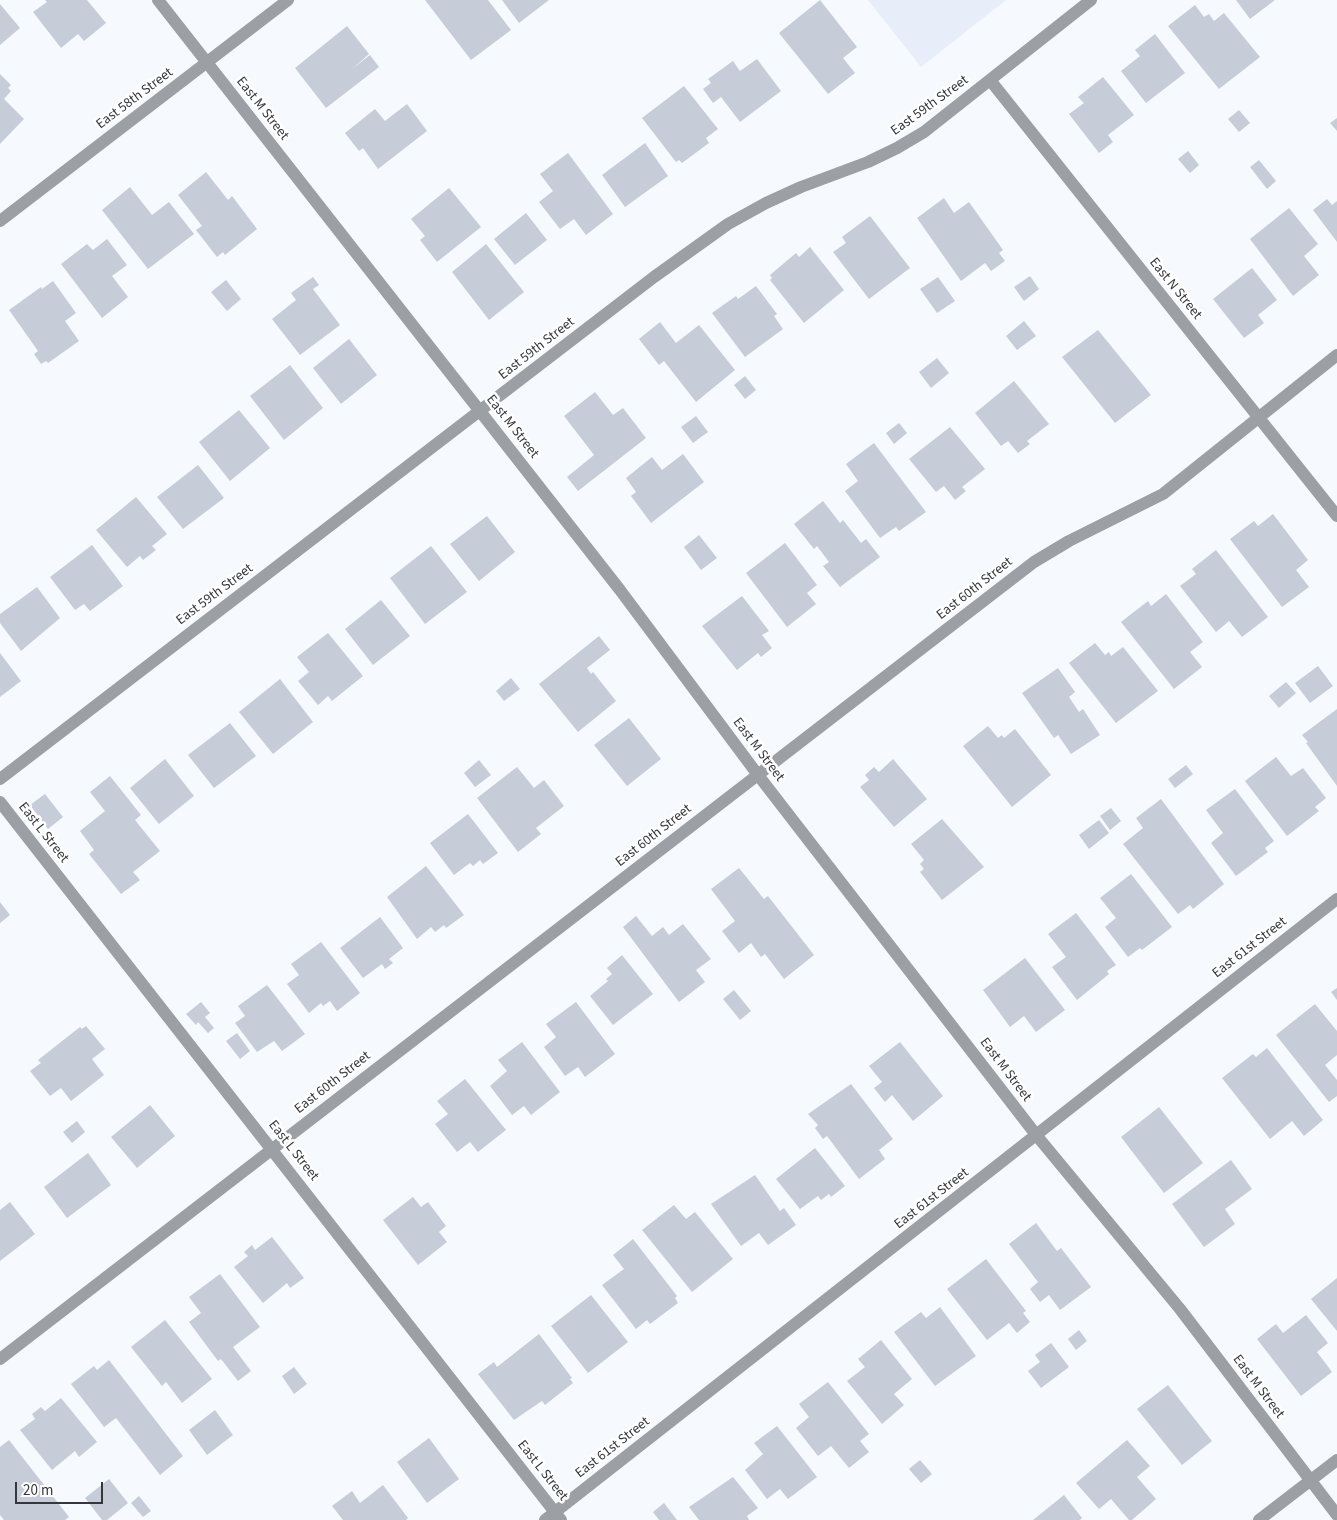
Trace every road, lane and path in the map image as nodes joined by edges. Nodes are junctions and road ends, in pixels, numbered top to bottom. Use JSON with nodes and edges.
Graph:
{"nodes":[{"id":1,"x":158,"y":0,"type":"edge"},
{"id":2,"x":288,"y":0,"type":"edge"},
{"id":3,"x":1091,"y":0,"type":"edge"},
{"id":4,"x":207,"y":62,"type":"junction"},
{"id":5,"x":990,"y":80,"type":"junction"},
{"id":6,"x":0,"y":221,"type":"edge"},
{"id":7,"x":1337,"y":355,"type":"edge"},
{"id":8,"x":481,"y":412,"type":"junction"},
{"id":9,"x":1259,"y":418,"type":"junction"},
{"id":10,"x":1337,"y":516,"type":"edge"},
{"id":11,"x":758,"y":775,"type":"junction"},
{"id":12,"x":0,"y":779,"type":"edge"},
{"id":13,"x":0,"y":802,"type":"edge"},
{"id":14,"x":1337,"y":899,"type":"edge"},
{"id":15,"x":1037,"y":1136,"type":"junction"},
{"id":16,"x":272,"y":1149,"type":"junction"},
{"id":17,"x":0,"y":1358,"type":"edge"},
{"id":18,"x":1337,"y":1460,"type":"edge"},
{"id":19,"x":1310,"y":1480,"type":"junction"},
{"id":20,"x":1337,"y":1515,"type":"edge"},
{"id":21,"x":558,"y":1516,"type":"edge"},
{"id":22,"x":544,"y":1520,"type":"edge"},
{"id":23,"x":1259,"y":1520,"type":"edge"}],
"edges":[{"from":1,"to":4,"type":"street","name":"East M Street"},
{"from":2,"to":4,"type":"street","name":"East 58th Street"},
{"from":3,"to":5,"type":"street","name":"East 59th Street"},
{"from":4,"to":6,"type":"street","name":"East 58th Street"},
{"from":4,"to":8,"type":"street","name":"East M Street"},
{"from":5,"to":8,"type":"street","name":"East 59th Street"},
{"from":5,"to":9,"type":"street","name":"East N Street"},
{"from":7,"to":9,"type":"street","name":"East 60th Street"},
{"from":8,"to":11,"type":"street","name":"East M Street"},
{"from":8,"to":12,"type":"street","name":"East 59th Street"},
{"from":9,"to":10,"type":"street","name":"East N Street"},
{"from":9,"to":11,"type":"street","name":"East 60th Street"},
{"from":11,"to":15,"type":"street","name":"East M Street"},
{"from":11,"to":16,"type":"street","name":"East 60th Street"},
{"from":13,"to":16,"type":"street","name":"East L Street"},
{"from":14,"to":15,"type":"street","name":"East 61st Street"},
{"from":15,"to":19,"type":"street","name":"East M Street"},
{"from":15,"to":21,"type":"street","name":"East 61st Street"},
{"from":16,"to":17,"type":"street","name":"East 60th Street"},
{"from":16,"to":21,"type":"street","name":"East L Street"},
{"from":18,"to":19,"type":"street"},
{"from":19,"to":20,"type":"street","name":"East M Street"},
{"from":19,"to":23,"type":"street"},
{"from":21,"to":22,"type":"street","name":"East 61st Street"}]}
